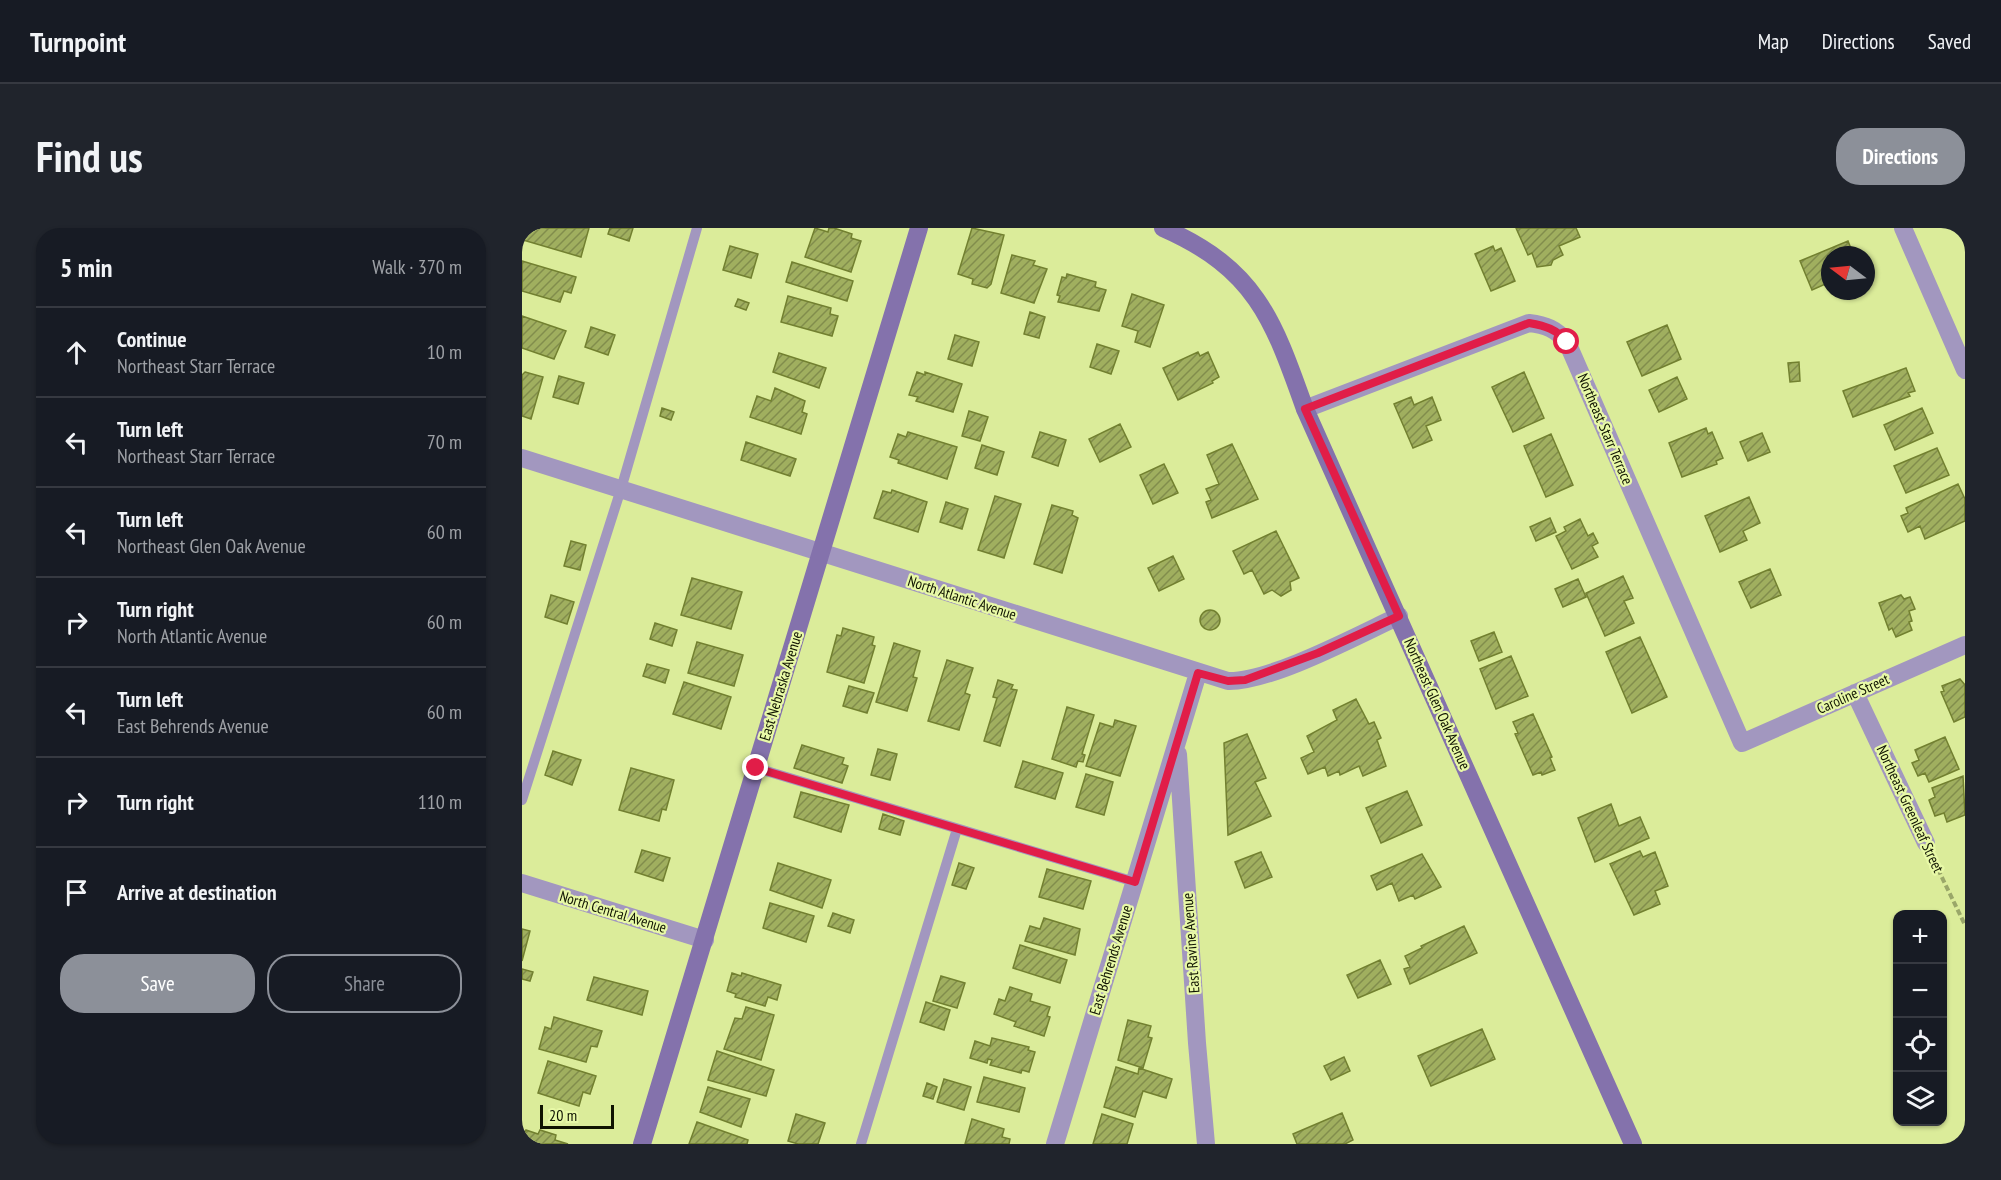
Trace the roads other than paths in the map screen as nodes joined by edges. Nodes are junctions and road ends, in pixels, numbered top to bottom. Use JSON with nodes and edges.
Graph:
{"nodes":[{"id":1,"x":697,"y":228,"type":"edge"},
{"id":2,"x":919,"y":228,"type":"edge"},
{"id":3,"x":1163,"y":228,"type":"edge"},
{"id":4,"x":1903,"y":228,"type":"edge"},
{"id":5,"x":1965,"y":370,"type":"edge"},
{"id":6,"x":1305,"y":409,"type":"junction"},
{"id":7,"x":522,"y":458,"type":"edge"},
{"id":8,"x":621,"y":489,"type":"junction"},
{"id":9,"x":821,"y":553,"type":"junction"},
{"id":10,"x":1399,"y":616,"type":"junction"},
{"id":11,"x":1965,"y":645,"type":"edge"},
{"id":12,"x":1198,"y":673,"type":"junction"},
{"id":13,"x":1855,"y":693,"type":"junction"},
{"id":14,"x":1178,"y":742,"type":"junction"},
{"id":15,"x":1742,"y":743,"type":"joint"},
{"id":16,"x":756,"y":768,"type":"junction"},
{"id":17,"x":522,"y":800,"type":"edge"},
{"id":18,"x":957,"y":829,"type":"junction"},
{"id":19,"x":1926,"y":843,"type":"road end"},
{"id":20,"x":1135,"y":882,"type":"junction"},
{"id":21,"x":522,"y":883,"type":"edge"},
{"id":22,"x":705,"y":940,"type":"junction"},
{"id":23,"x":642,"y":1144,"type":"edge"},
{"id":24,"x":861,"y":1144,"type":"edge"},
{"id":25,"x":1055,"y":1144,"type":"edge"},
{"id":26,"x":1206,"y":1144,"type":"edge"},
{"id":27,"x":1633,"y":1144,"type":"edge"}],
"edges":[{"from":1,"to":8,"type":"lane"},
{"from":2,"to":9,"type":"street","name":"East Nebraska Avenue"},
{"from":3,"to":6,"type":"street","name":"Northeast Glen Oak Avenue"},
{"from":4,"to":5,"type":"street"},
{"from":6,"to":10,"type":"street","name":"Northeast Glen Oak Avenue"},
{"from":6,"to":15,"type":"street","name":"Northeast Starr Terrace"},
{"from":7,"to":8,"type":"street","name":"North Atlantic Avenue"},
{"from":8,"to":9,"type":"street","name":"North Atlantic Avenue"},
{"from":8,"to":17,"type":"lane"},
{"from":9,"to":12,"type":"street","name":"North Atlantic Avenue"},
{"from":9,"to":16,"type":"street","name":"East Nebraska Avenue"},
{"from":10,"to":12,"type":"street","name":"North Atlantic Avenue"},
{"from":10,"to":27,"type":"street","name":"Northeast Glen Oak Avenue"},
{"from":11,"to":13,"type":"street","name":"Caroline Street"},
{"from":12,"to":14,"type":"street","name":"East Behrends Avenue"},
{"from":13,"to":15,"type":"street","name":"Caroline Street"},
{"from":13,"to":19,"type":"street","name":"Northeast Greenleaf Street"},
{"from":14,"to":20,"type":"street","name":"East Behrends Avenue"},
{"from":14,"to":26,"type":"street","name":"East Ravine Avenue"},
{"from":16,"to":18,"type":"lane"},
{"from":16,"to":22,"type":"street","name":"East Nebraska Avenue"},
{"from":18,"to":20,"type":"lane"},
{"from":18,"to":24,"type":"lane"},
{"from":20,"to":25,"type":"street","name":"East Behrends Avenue"},
{"from":21,"to":22,"type":"street","name":"North Central Avenue"},
{"from":22,"to":23,"type":"street","name":"East Nebraska Avenue"}]}
